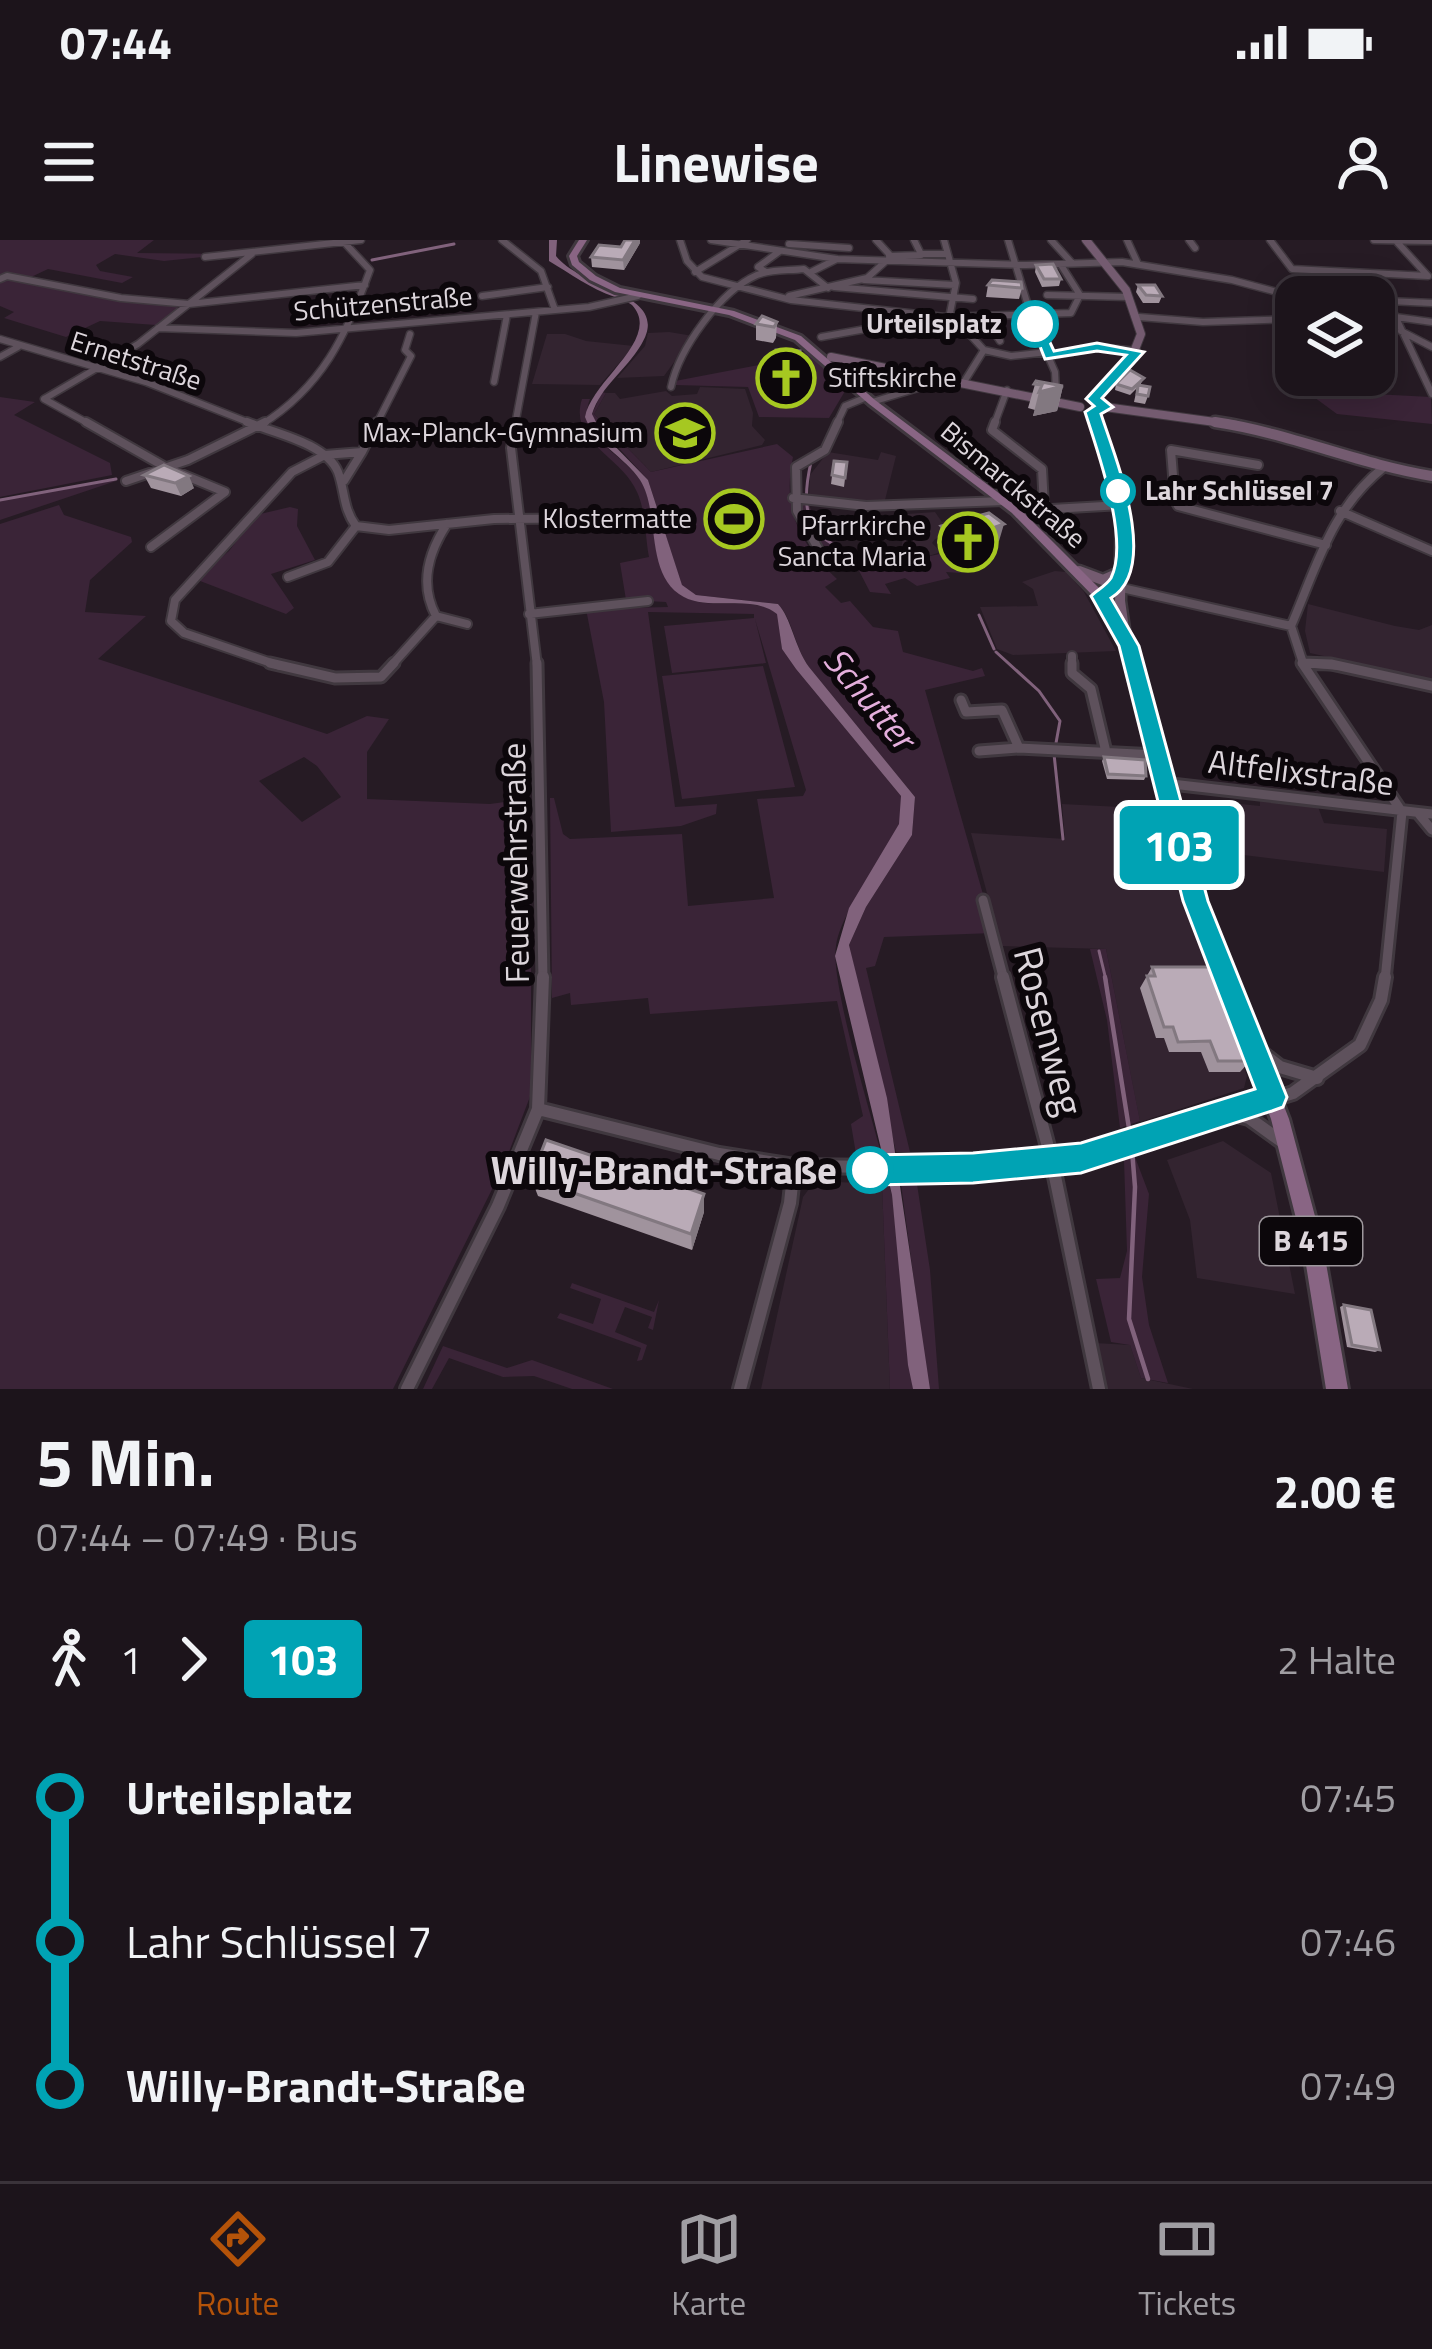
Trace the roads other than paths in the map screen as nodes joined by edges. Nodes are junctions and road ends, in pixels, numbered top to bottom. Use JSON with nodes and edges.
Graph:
{"nodes":[{"id":1,"x":361,"y":240,"type":"edge"},
{"id":2,"x":502,"y":240,"type":"edge"},
{"id":3,"x":583,"y":240,"type":"edge"},
{"id":4,"x":711,"y":240,"type":"edge"},
{"id":5,"x":748,"y":240,"type":"edge"},
{"id":6,"x":876,"y":240,"type":"edge"},
{"id":7,"x":914,"y":240,"type":"edge"},
{"id":8,"x":944,"y":240,"type":"edge"},
{"id":9,"x":1008,"y":240,"type":"edge"},
{"id":10,"x":1051,"y":240,"type":"edge"},
{"id":11,"x":1086,"y":240,"type":"edge"},
{"id":12,"x":1127,"y":240,"type":"edge"},
{"id":13,"x":1190,"y":240,"type":"edge"},
{"id":14,"x":1270,"y":240,"type":"edge"},
{"id":15,"x":1374,"y":240,"type":"edge"},
{"id":16,"x":343,"y":241,"type":"edge"},
{"id":17,"x":1396,"y":241,"type":"edge"},
{"id":18,"x":1432,"y":241,"type":"edge"},
{"id":19,"x":681,"y":244,"type":"edge"},
{"id":20,"x":847,"y":244,"type":"edge"},
{"id":21,"x":739,"y":246,"type":"junction"},
{"id":22,"x":1195,"y":248,"type":"dead end"},
{"id":23,"x":789,"y":251,"type":"edge"},
{"id":24,"x":252,"y":254,"type":"junction"},
{"id":25,"x":921,"y":254,"type":"junction"},
{"id":26,"x":206,"y":257,"type":"dead end"},
{"id":27,"x":888,"y":257,"type":"junction"},
{"id":28,"x":946,"y":258,"type":"junction"},
{"id":29,"x":837,"y":259,"type":"junction"},
{"id":30,"x":853,"y":260,"type":"junction"},
{"id":31,"x":1069,"y":260,"type":"junction"},
{"id":32,"x":908,"y":262,"type":"junction"},
{"id":33,"x":1105,"y":262,"type":"junction"},
{"id":34,"x":1137,"y":262,"type":"junction"},
{"id":35,"x":763,"y":263,"type":"junction"},
{"id":36,"x":1021,"y":264,"type":"junction"},
{"id":37,"x":1060,"y":265,"type":"junction"},
{"id":38,"x":695,"y":272,"type":"junction"},
{"id":39,"x":766,"y":272,"type":"junction"},
{"id":40,"x":809,"y":273,"type":"junction"},
{"id":41,"x":0,"y":279,"type":"edge"},
{"id":42,"x":858,"y":280,"type":"junction"},
{"id":43,"x":600,"y":282,"type":"junction"},
{"id":44,"x":914,"y":283,"type":"junction"},
{"id":45,"x":365,"y":285,"type":"junction"},
{"id":46,"x":955,"y":286,"type":"junction"},
{"id":47,"x":1013,"y":286,"type":"edge"},
{"id":48,"x":1025,"y":286,"type":"junction"},
{"id":49,"x":548,"y":287,"type":"junction"},
{"id":50,"x":831,"y":287,"type":"junction"},
{"id":51,"x":739,"y":288,"type":"junction"},
{"id":52,"x":979,"y":290,"type":"dead end"},
{"id":53,"x":1275,"y":291,"type":"edge"},
{"id":54,"x":628,"y":294,"type":"junction"},
{"id":55,"x":913,"y":295,"type":"junction"},
{"id":56,"x":1047,"y":295,"type":"dead end"},
{"id":57,"x":1080,"y":295,"type":"junction"},
{"id":58,"x":482,"y":296,"type":"dead end"},
{"id":59,"x":1128,"y":297,"type":"junction"},
{"id":60,"x":784,"y":298,"type":"junction"},
{"id":61,"x":952,"y":298,"type":"junction"},
{"id":62,"x":973,"y":299,"type":"junction"},
{"id":63,"x":360,"y":301,"type":"junction"},
{"id":64,"x":392,"y":301,"type":"dead end"},
{"id":65,"x":1395,"y":301,"type":"edge"},
{"id":66,"x":610,"y":303,"type":"junction"},
{"id":67,"x":1432,"y":303,"type":"edge"},
{"id":68,"x":189,"y":304,"type":"junction"},
{"id":69,"x":720,"y":309,"type":"junction"},
{"id":70,"x":554,"y":310,"type":"junction"},
{"id":71,"x":536,"y":312,"type":"junction"},
{"id":72,"x":910,"y":313,"type":"junction"},
{"id":73,"x":1030,"y":314,"type":"junction"},
{"id":74,"x":507,"y":315,"type":"junction"},
{"id":75,"x":982,"y":316,"type":"junction"},
{"id":76,"x":956,"y":317,"type":"junction"},
{"id":77,"x":1139,"y":317,"type":"junction"},
{"id":78,"x":1395,"y":317,"type":"edge"},
{"id":79,"x":1275,"y":319,"type":"edge"},
{"id":80,"x":1395,"y":320,"type":"edge"},
{"id":81,"x":1432,"y":322,"type":"edge"},
{"id":82,"x":350,"y":327,"type":"junction"},
{"id":83,"x":877,"y":327,"type":"dead end"},
{"id":84,"x":158,"y":328,"type":"junction"},
{"id":85,"x":1401,"y":331,"type":"junction"},
{"id":86,"x":410,"y":334,"type":"dead end"},
{"id":87,"x":821,"y":337,"type":"dead end"},
{"id":88,"x":0,"y":339,"type":"edge"},
{"id":89,"x":1000,"y":341,"type":"dead end"},
{"id":90,"x":18,"y":347,"type":"junction"},
{"id":91,"x":1432,"y":347,"type":"edge"},
{"id":92,"x":984,"y":350,"type":"junction"},
{"id":93,"x":1137,"y":352,"type":"junction"},
{"id":94,"x":1049,"y":354,"type":"junction"},
{"id":95,"x":0,"y":357,"type":"edge"},
{"id":96,"x":838,"y":362,"type":"junction"},
{"id":97,"x":100,"y":368,"type":"junction"},
{"id":98,"x":937,"y":376,"type":"junction"},
{"id":99,"x":494,"y":382,"type":"dead end"},
{"id":100,"x":964,"y":382,"type":"junction"},
{"id":101,"x":671,"y":387,"type":"dead end"},
{"id":102,"x":1007,"y":391,"type":"junction"},
{"id":103,"x":1432,"y":394,"type":"edge"},
{"id":104,"x":1046,"y":398,"type":"junction"},
{"id":105,"x":869,"y":399,"type":"junction"},
{"id":106,"x":1087,"y":404,"type":"junction"},
{"id":107,"x":258,"y":427,"type":"junction"},
{"id":108,"x":362,"y":452,"type":"junction"},
{"id":109,"x":326,"y":454,"type":"junction"},
{"id":110,"x":1258,"y":465,"type":"dead end"},
{"id":111,"x":1384,"y":467,"type":"junction"},
{"id":112,"x":167,"y":468,"type":"junction"},
{"id":113,"x":1432,"y":476,"type":"edge"},
{"id":114,"x":129,"y":479,"type":"dead end"},
{"id":115,"x":344,"y":481,"type":"junction"},
{"id":116,"x":796,"y":498,"type":"junction"},
{"id":117,"x":1004,"y":501,"type":"junction"},
{"id":118,"x":1122,"y":505,"type":"junction"},
{"id":119,"x":1044,"y":506,"type":"junction"},
{"id":120,"x":1016,"y":511,"type":"junction"},
{"id":121,"x":1340,"y":511,"type":"junction"},
{"id":122,"x":516,"y":518,"type":"junction"},
{"id":123,"x":619,"y":518,"type":"dead end"},
{"id":124,"x":356,"y":526,"type":"junction"},
{"id":125,"x":433,"y":531,"type":"junction"},
{"id":126,"x":1326,"y":545,"type":"junction"},
{"id":127,"x":152,"y":547,"type":"dead end"},
{"id":128,"x":819,"y":550,"type":"dead end"},
{"id":129,"x":1432,"y":551,"type":"edge"},
{"id":130,"x":1079,"y":571,"type":"junction"},
{"id":131,"x":1123,"y":572,"type":"junction"},
{"id":132,"x":288,"y":577,"type":"dead end"},
{"id":133,"x":1122,"y":588,"type":"junction"},
{"id":134,"x":1100,"y":596,"type":"junction"},
{"id":135,"x":648,"y":601,"type":"dead end"},
{"id":136,"x":529,"y":614,"type":"junction"},
{"id":137,"x":436,"y":616,"type":"junction"},
{"id":138,"x":466,"y":624,"type":"dead end"},
{"id":139,"x":1292,"y":626,"type":"junction"},
{"id":140,"x":1125,"y":636,"type":"junction"},
{"id":141,"x":1072,"y":656,"type":"dead end"},
{"id":142,"x":1302,"y":662,"type":"junction"},
{"id":143,"x":1432,"y":686,"type":"edge"},
{"id":144,"x":996,"y":695,"type":"dead end"},
{"id":145,"x":961,"y":700,"type":"dead end"},
{"id":146,"x":1016,"y":706,"type":"dead end"},
{"id":147,"x":1002,"y":708,"type":"junction"},
{"id":148,"x":1018,"y":748,"type":"junction"},
{"id":149,"x":979,"y":752,"type":"dead end"},
{"id":150,"x":1106,"y":752,"type":"junction"},
{"id":151,"x":1156,"y":755,"type":"junction"},
{"id":152,"x":1163,"y":783,"type":"junction"},
{"id":153,"x":1402,"y":812,"type":"junction"},
{"id":154,"x":1418,"y":813,"type":"junction"},
{"id":155,"x":1432,"y":814,"type":"edge"},
{"id":156,"x":1432,"y":830,"type":"edge"},
{"id":157,"x":983,"y":900,"type":"dead end"},
{"id":158,"x":1254,"y":1047,"type":"junction"},
{"id":159,"x":1317,"y":1078,"type":"junction"},
{"id":160,"x":1272,"y":1097,"type":"junction"},
{"id":161,"x":538,"y":1109,"type":"junction"},
{"id":162,"x":1229,"y":1113,"type":"junction"},
{"id":163,"x":1288,"y":1148,"type":"junction"},
{"id":164,"x":1052,"y":1162,"type":"junction"},
{"id":165,"x":794,"y":1166,"type":"junction"},
{"id":166,"x":407,"y":1389,"type":"edge"},
{"id":167,"x":740,"y":1389,"type":"edge"},
{"id":168,"x":1099,"y":1389,"type":"edge"},
{"id":169,"x":1337,"y":1389,"type":"edge"}],
"edges":[{"from":1,"to":16,"type":"street"},
{"from":2,"to":49,"type":"street"},
{"from":3,"to":43,"type":"main road"},
{"from":4,"to":21,"type":"street"},
{"from":5,"to":21,"type":"street"},
{"from":6,"to":27,"type":"street"},
{"from":7,"to":25,"type":"street"},
{"from":8,"to":28,"type":"street"},
{"from":9,"to":36,"type":"street"},
{"from":10,"to":31,"type":"street"},
{"from":11,"to":33,"type":"street"},
{"from":12,"to":34,"type":"street"},
{"from":13,"to":22,"type":"street"},
{"from":14,"to":17,"type":"street"},
{"from":15,"to":17,"type":"street"},
{"from":16,"to":24,"type":"street"},
{"from":16,"to":45,"type":"street"},
{"from":17,"to":18,"type":"street"},
{"from":19,"to":38,"type":"street"},
{"from":20,"to":23,"type":"street"},
{"from":20,"to":30,"type":"street"},
{"from":21,"to":23,"type":"street"},
{"from":21,"to":38,"type":"street"},
{"from":23,"to":29,"type":"street"},
{"from":23,"to":35,"type":"street"},
{"from":23,"to":35,"type":"street"},
{"from":24,"to":26,"type":"street"},
{"from":24,"to":68,"type":"street"},
{"from":25,"to":27,"type":"street"},
{"from":25,"to":28,"type":"street"},
{"from":27,"to":30,"type":"street"},
{"from":27,"to":32,"type":"street"},
{"from":27,"to":42,"type":"street"},
{"from":28,"to":32,"type":"street"},
{"from":28,"to":36,"type":"street"},
{"from":28,"to":46,"type":"street"},
{"from":29,"to":30,"type":"street"},
{"from":29,"to":40,"type":"street"},
{"from":31,"to":33,"type":"street"},
{"from":31,"to":37,"type":"street"},
{"from":32,"to":44,"type":"street"},
{"from":33,"to":34,"type":"street"},
{"from":33,"to":59,"type":"street"},
{"from":34,"to":53,"type":"street"},
{"from":35,"to":39,"type":"street"},
{"from":36,"to":37,"type":"street"},
{"from":36,"to":48,"type":"street"},
{"from":37,"to":57,"type":"street"},
{"from":38,"to":51,"type":"street"},
{"from":39,"to":40,"type":"street"},
{"from":39,"to":51,"type":"street"},
{"from":40,"to":50,"type":"street"},
{"from":41,"to":68,"type":"street"},
{"from":42,"to":44,"type":"street"},
{"from":42,"to":50,"type":"street"},
{"from":43,"to":54,"type":"main road","number":"B 415"},
{"from":43,"to":54,"type":"main road","number":"B 415"},
{"from":44,"to":46,"type":"street"},
{"from":44,"to":55,"type":"street"},
{"from":45,"to":63,"type":"street"},
{"from":45,"to":68,"type":"street"},
{"from":46,"to":61,"type":"street"},
{"from":47,"to":48,"type":"street"},
{"from":48,"to":73,"type":"street"},
{"from":49,"to":58,"type":"street"},
{"from":49,"to":70,"type":"street"},
{"from":50,"to":55,"type":"street"},
{"from":50,"to":60,"type":"street"},
{"from":51,"to":60,"type":"street"},
{"from":51,"to":69,"type":"street"},
{"from":52,"to":62,"type":"street"},
{"from":54,"to":66,"type":"street","name":"Schützenstraße"},
{"from":54,"to":66,"type":"street","name":"Schützenstraße"},
{"from":54,"to":69,"type":"main road","number":"B 415"},
{"from":55,"to":61,"type":"street"},
{"from":55,"to":72,"type":"street"},
{"from":56,"to":57,"type":"street"},
{"from":57,"to":59,"type":"street"},
{"from":57,"to":73,"type":"street"},
{"from":59,"to":77,"type":"street"},
{"from":60,"to":72,"type":"street"},
{"from":61,"to":62,"type":"street"},
{"from":61,"to":76,"type":"street"},
{"from":62,"to":75,"type":"street"},
{"from":63,"to":64,"type":"street"},
{"from":63,"to":82,"type":"street"},
{"from":65,"to":67,"type":"street"},
{"from":66,"to":70,"type":"street","name":"Schützenstraße"},
{"from":68,"to":84,"type":"street"},
{"from":69,"to":96,"type":"main road","number":"B 415"},
{"from":69,"to":101,"type":"street"},
{"from":70,"to":71,"type":"street","name":"Schützenstraße"},
{"from":71,"to":74,"type":"street","name":"Schützenstraße"},
{"from":71,"to":122,"type":"street","name":"Feuerwehrstraße"},
{"from":72,"to":76,"type":"street"},
{"from":73,"to":75,"type":"street"},
{"from":73,"to":94,"type":"street"},
{"from":74,"to":82,"type":"street","name":"Schützenstraße"},
{"from":74,"to":99,"type":"street"},
{"from":75,"to":76,"type":"street"},
{"from":75,"to":89,"type":"street"},
{"from":76,"to":92,"type":"street"},
{"from":77,"to":79,"type":"street"},
{"from":77,"to":93,"type":"street"},
{"from":78,"to":81,"type":"street"},
{"from":80,"to":85,"type":"street"},
{"from":82,"to":84,"type":"street","name":"Schützenstraße"},
{"from":82,"to":107,"type":"street"},
{"from":83,"to":87,"type":"street"},
{"from":84,"to":97,"type":"street"},
{"from":85,"to":91,"type":"street"},
{"from":85,"to":103,"type":"street"},
{"from":86,"to":108,"type":"street"},
{"from":88,"to":90,"type":"street","name":"Ernetstraße"},
{"from":90,"to":95,"type":"street"},
{"from":90,"to":97,"type":"street","name":"Ernetstraße"},
{"from":92,"to":94,"type":"street"},
{"from":92,"to":100,"type":"street"},
{"from":93,"to":94,"type":"street"},
{"from":93,"to":106,"type":"street"},
{"from":94,"to":104,"type":"street"},
{"from":96,"to":98,"type":"street"},
{"from":96,"to":105,"type":"main road","name":"Bismarckstraße","number":"B 415"},
{"from":97,"to":107,"type":"street","name":"Ernetstraße"},
{"from":97,"to":112,"type":"street"},
{"from":98,"to":100,"type":"street"},
{"from":98,"to":105,"type":"street"},
{"from":100,"to":102,"type":"street"},
{"from":102,"to":104,"type":"street"},
{"from":102,"to":119,"type":"street"},
{"from":104,"to":106,"type":"street"},
{"from":105,"to":116,"type":"street"},
{"from":105,"to":117,"type":"main road","name":"Bismarckstraße","number":"B 415"},
{"from":106,"to":111,"type":"street"},
{"from":106,"to":118,"type":"street"},
{"from":107,"to":109,"type":"street","name":"Ernetstraße"},
{"from":107,"to":112,"type":"street"},
{"from":108,"to":109,"type":"street"},
{"from":108,"to":115,"type":"street"},
{"from":109,"to":115,"type":"street"},
{"from":109,"to":137,"type":"street"},
{"from":110,"to":126,"type":"street"},
{"from":111,"to":113,"type":"street"},
{"from":111,"to":121,"type":"street"},
{"from":112,"to":114,"type":"street"},
{"from":112,"to":127,"type":"street"},
{"from":115,"to":124,"type":"street"},
{"from":116,"to":117,"type":"street"},
{"from":116,"to":128,"type":"street"},
{"from":117,"to":120,"type":"main road","name":"Bismarckstraße","number":"B 415"},
{"from":118,"to":119,"type":"street"},
{"from":118,"to":131,"type":"street"},
{"from":119,"to":120,"type":"street"},
{"from":120,"to":130,"type":"main road","name":"Bismarckstraße","number":"B 415"},
{"from":121,"to":126,"type":"street"},
{"from":121,"to":129,"type":"street"},
{"from":122,"to":123,"type":"street"},
{"from":122,"to":125,"type":"street"},
{"from":122,"to":136,"type":"street","name":"Feuerwehrstraße"},
{"from":124,"to":125,"type":"street"},
{"from":124,"to":132,"type":"street"},
{"from":125,"to":137,"type":"street"},
{"from":126,"to":139,"type":"street"},
{"from":130,"to":131,"type":"street"},
{"from":130,"to":134,"type":"main road","name":"Bismarckstraße","number":"B 415"},
{"from":131,"to":133,"type":"street"},
{"from":131,"to":134,"type":"street"},
{"from":133,"to":134,"type":"street"},
{"from":133,"to":139,"type":"street"},
{"from":133,"to":140,"type":"street"},
{"from":134,"to":140,"type":"main road","name":"Bismarckstraße","number":"B 415"},
{"from":135,"to":136,"type":"street"},
{"from":136,"to":161,"type":"street","name":"Feuerwehrstraße"},
{"from":137,"to":138,"type":"street"},
{"from":139,"to":142,"type":"street"},
{"from":140,"to":151,"type":"main road","number":"B 415"},
{"from":141,"to":150,"type":"street"},
{"from":142,"to":143,"type":"street"},
{"from":142,"to":153,"type":"street"},
{"from":144,"to":147,"type":"street"},
{"from":145,"to":147,"type":"street"},
{"from":146,"to":147,"type":"street"},
{"from":147,"to":148,"type":"street"},
{"from":148,"to":149,"type":"street"},
{"from":148,"to":150,"type":"street"},
{"from":150,"to":151,"type":"street"},
{"from":151,"to":152,"type":"main road","number":"B 415"},
{"from":152,"to":153,"type":"street","name":"Altfelixstraße"},
{"from":152,"to":158,"type":"main road","number":"B 415"},
{"from":153,"to":154,"type":"street","name":"Altfelixstraße"},
{"from":153,"to":159,"type":"street"},
{"from":154,"to":155,"type":"street","name":"Altfelixstraße"},
{"from":154,"to":156,"type":"street"},
{"from":157,"to":164,"type":"street","name":"Rosenweg"},
{"from":158,"to":159,"type":"street"},
{"from":158,"to":160,"type":"main road","number":"B 415"},
{"from":159,"to":160,"type":"street"},
{"from":160,"to":162,"type":"street"},
{"from":160,"to":163,"type":"main road","number":"B 415"},
{"from":161,"to":165,"type":"street"},
{"from":161,"to":166,"type":"street","name":"Feuerwehrstraße"},
{"from":162,"to":163,"type":"street"},
{"from":162,"to":164,"type":"street"},
{"from":163,"to":169,"type":"main road","number":"B 415"},
{"from":164,"to":165,"type":"street"},
{"from":164,"to":168,"type":"street","name":"Rosenweg"},
{"from":165,"to":167,"type":"street"}]}
